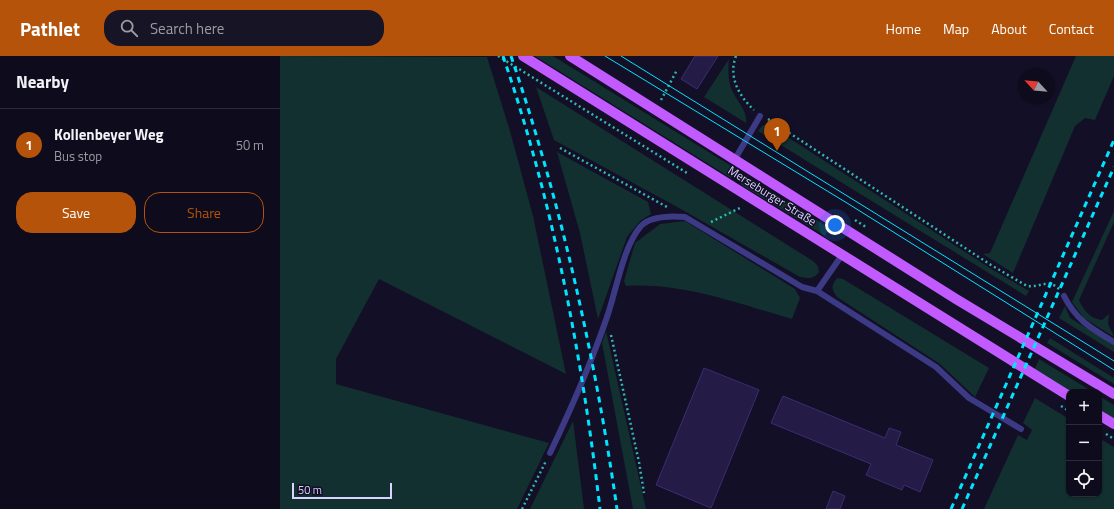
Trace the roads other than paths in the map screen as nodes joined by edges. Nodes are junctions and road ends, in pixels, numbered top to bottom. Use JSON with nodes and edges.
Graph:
{"nodes":[{"id":1,"x":523,"y":56,"type":"edge"},
{"id":2,"x":570,"y":56,"type":"edge"},
{"id":3,"x":760,"y":116,"type":"road end"},
{"id":4,"x":735,"y":159,"type":"junction"},
{"id":5,"x":842,"y":255,"type":"junction"},
{"id":6,"x":817,"y":291,"type":"junction"},
{"id":7,"x":1064,"y":296,"type":"road end"},
{"id":8,"x":1114,"y":342,"type":"edge"},
{"id":9,"x":1066,"y":394,"type":"edge"},
{"id":10,"x":1114,"y":394,"type":"edge"},
{"id":11,"x":1102,"y":417,"type":"edge"},
{"id":12,"x":1114,"y":424,"type":"edge"},
{"id":13,"x":1021,"y":430,"type":"dead end"},
{"id":14,"x":550,"y":453,"type":"road end"}],
"edges":[{"from":1,"to":5,"type":"main road","name":"Merseburger Straße"},
{"from":2,"to":4,"type":"main road","name":"Merseburger Straße"},
{"from":3,"to":4,"type":"lane"},
{"from":4,"to":10,"type":"main road","name":"Merseburger Straße"},
{"from":5,"to":6,"type":"lane"},
{"from":5,"to":9,"type":"main road","name":"Merseburger Straße"},
{"from":6,"to":13,"type":"lane"},
{"from":6,"to":14,"type":"lane"},
{"from":7,"to":8,"type":"lane"},
{"from":11,"to":12,"type":"main road"}]}
